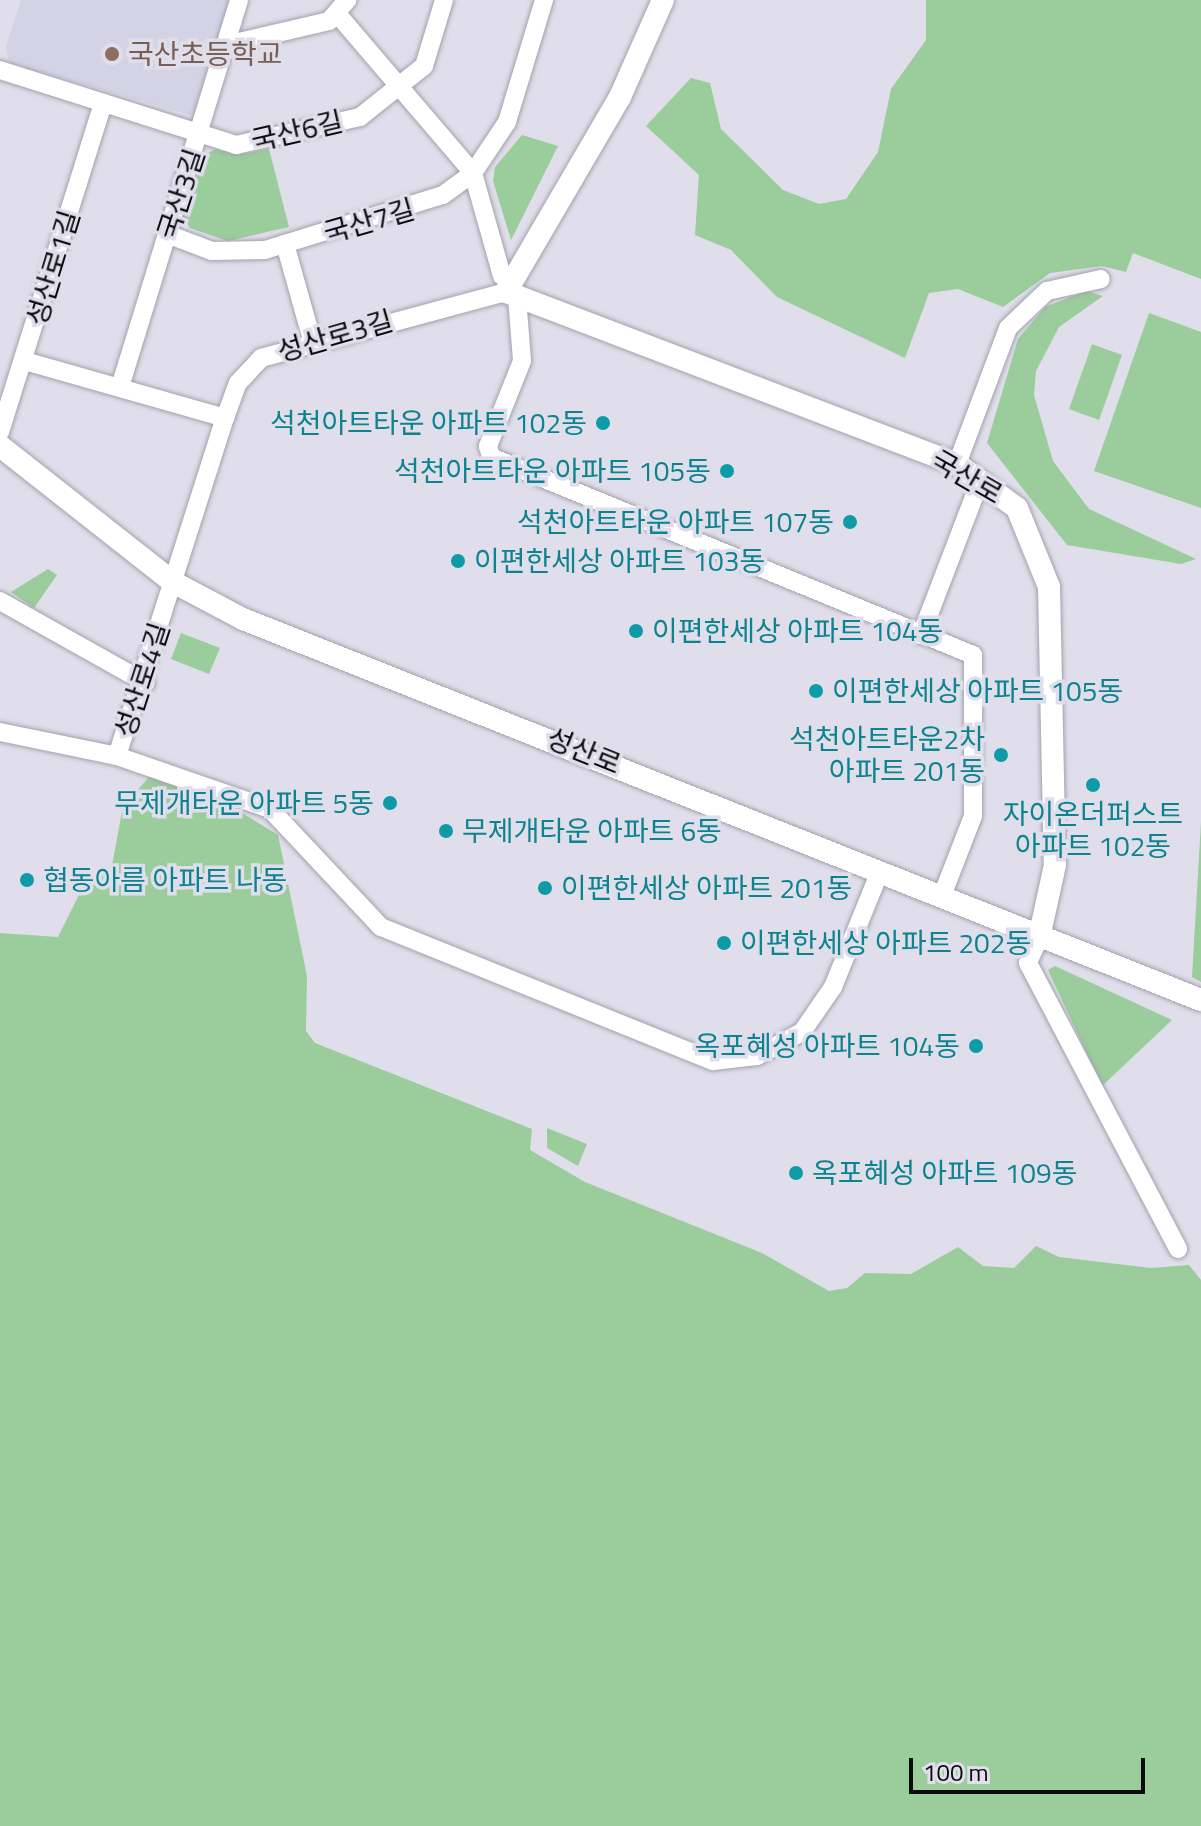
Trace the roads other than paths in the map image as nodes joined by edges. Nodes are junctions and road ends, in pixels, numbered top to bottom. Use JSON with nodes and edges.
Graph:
{"nodes":[{"id":1,"x":239,"y":0,"type":"edge"},
{"id":2,"x":444,"y":0,"type":"edge"},
{"id":3,"x":544,"y":0,"type":"edge"},
{"id":4,"x":649,"y":0,"type":"edge"},
{"id":5,"x":663,"y":0,"type":"edge"},
{"id":6,"x":343,"y":8,"type":"edge"},
{"id":7,"x":226,"y":45,"type":"junction"},
{"id":8,"x":0,"y":70,"type":"edge"},
{"id":9,"x":402,"y":86,"type":"junction"},
{"id":10,"x":103,"y":103,"type":"junction"},
{"id":11,"x":200,"y":134,"type":"junction"},
{"id":12,"x":473,"y":173,"type":"junction"},
{"id":13,"x":167,"y":234,"type":"junction"},
{"id":14,"x":285,"y":244,"type":"junction"},
{"id":15,"x":1101,"y":279,"type":"dead end"},
{"id":16,"x":508,"y":288,"type":"junction"},
{"id":17,"x":312,"y":340,"type":"junction"},
{"id":18,"x":25,"y":361,"type":"junction"},
{"id":19,"x":120,"y":387,"type":"junction"},
{"id":20,"x":225,"y":418,"type":"junction"},
{"id":21,"x":0,"y":432,"type":"edge"},
{"id":22,"x":0,"y":446,"type":"edge"},
{"id":23,"x":957,"y":464,"type":"junction"},
{"id":24,"x":981,"y":479,"type":"junction"},
{"id":25,"x":173,"y":582,"type":"junction"},
{"id":26,"x":0,"y":601,"type":"edge"},
{"id":27,"x":921,"y":635,"type":"junction"},
{"id":28,"x":146,"y":683,"type":"junction"},
{"id":29,"x":0,"y":732,"type":"edge"},
{"id":30,"x":117,"y":756,"type":"junction"},
{"id":31,"x":880,"y":871,"type":"junction"},
{"id":32,"x":942,"y":896,"type":"junction"},
{"id":33,"x":1039,"y":938,"type":"junction"},
{"id":34,"x":1201,"y":1000,"type":"edge"},
{"id":35,"x":1178,"y":1249,"type":"dead end"}],
"edges":[{"from":1,"to":7,"type":"street","name":"국산3길"},
{"from":2,"to":9,"type":"street","name":"국산6길"},
{"from":3,"to":12,"type":"street","name":"국산7길"},
{"from":4,"to":16,"type":"street"},
{"from":5,"to":16,"type":"street"},
{"from":6,"to":7,"type":"street"},
{"from":6,"to":9,"type":"street"},
{"from":7,"to":11,"type":"street","name":"국산3길"},
{"from":8,"to":10,"type":"street","name":"국산6길"},
{"from":9,"to":11,"type":"street","name":"국산6길"},
{"from":9,"to":12,"type":"street"},
{"from":10,"to":11,"type":"street","name":"국산6길"},
{"from":10,"to":18,"type":"street","name":"성산로1길"},
{"from":11,"to":13,"type":"street","name":"국산3길"},
{"from":12,"to":14,"type":"street","name":"국산7길"},
{"from":12,"to":16,"type":"street"},
{"from":13,"to":14,"type":"street","name":"국산7길"},
{"from":13,"to":19,"type":"street","name":"국산3길"},
{"from":14,"to":17,"type":"street"},
{"from":15,"to":23,"type":"street"},
{"from":16,"to":17,"type":"street","name":"성산로3길"},
{"from":16,"to":23,"type":"street","name":"국산로"},
{"from":16,"to":27,"type":"street"},
{"from":17,"to":20,"type":"street","name":"성산로3길"},
{"from":18,"to":19,"type":"street"},
{"from":18,"to":21,"type":"street","name":"성산로1길"},
{"from":19,"to":20,"type":"street"},
{"from":20,"to":25,"type":"street","name":"성산로3길"},
{"from":22,"to":25,"type":"street","name":"성산로"},
{"from":23,"to":24,"type":"street","name":"국산로"},
{"from":24,"to":27,"type":"street"},
{"from":24,"to":33,"type":"street","name":"국산로"},
{"from":25,"to":28,"type":"street","name":"성산로4길"},
{"from":25,"to":31,"type":"street","name":"성산로"},
{"from":26,"to":28,"type":"street"},
{"from":27,"to":32,"type":"street"},
{"from":28,"to":30,"type":"street","name":"성산로4길"},
{"from":29,"to":30,"type":"street","name":"성산로4길"},
{"from":30,"to":31,"type":"street"},
{"from":31,"to":32,"type":"street","name":"성산로"},
{"from":32,"to":33,"type":"street","name":"성산로"},
{"from":33,"to":34,"type":"street","name":"성산로"},
{"from":33,"to":35,"type":"street"}]}
